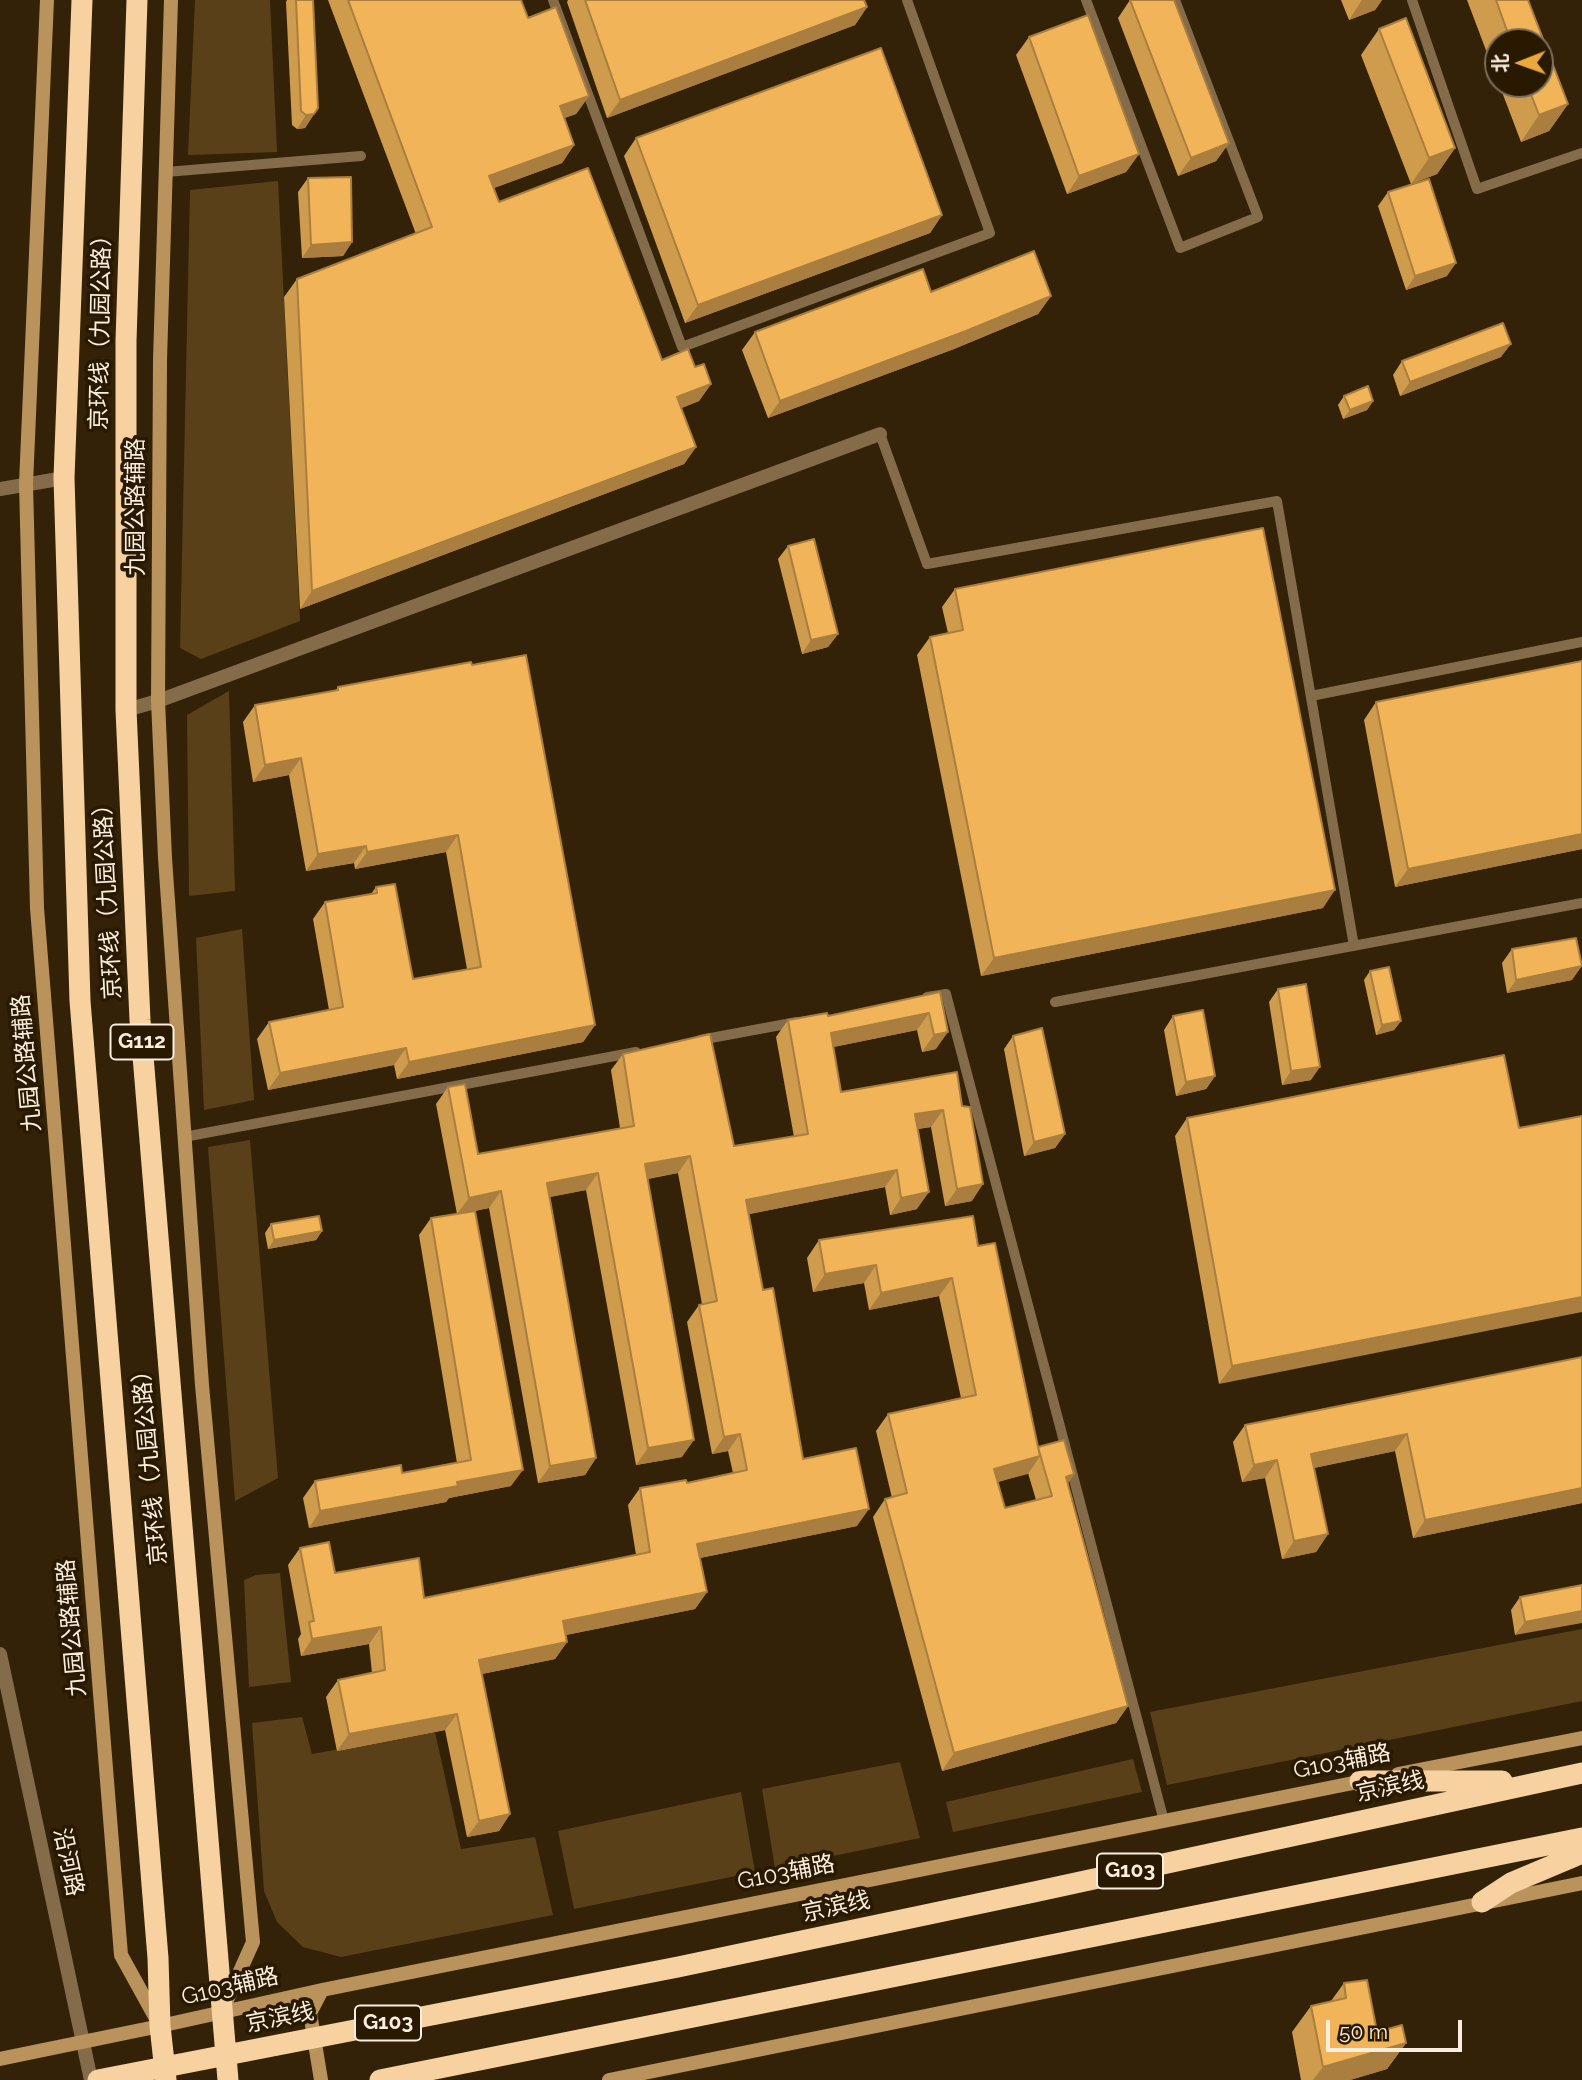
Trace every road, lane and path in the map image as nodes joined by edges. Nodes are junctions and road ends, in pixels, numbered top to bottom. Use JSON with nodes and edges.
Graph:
{"nodes":[{"id":1,"x":47,"y":0,"type":"edge"},
{"id":2,"x":82,"y":0,"type":"edge"},
{"id":3,"x":137,"y":0,"type":"edge"},
{"id":4,"x":171,"y":0,"type":"edge"},
{"id":5,"x":553,"y":0,"type":"edge"},
{"id":6,"x":908,"y":0,"type":"edge"},
{"id":7,"x":1086,"y":0,"type":"edge"},
{"id":8,"x":1175,"y":0,"type":"edge"},
{"id":9,"x":1412,"y":0,"type":"edge"},
{"id":10,"x":1582,"y":153,"type":"edge"},
{"id":11,"x":360,"y":156,"type":"dead end"},
{"id":12,"x":166,"y":172,"type":"junction"},
{"id":13,"x":880,"y":434,"type":"joint"},
{"id":14,"x":64,"y":478,"type":"junction"},
{"id":15,"x":26,"y":484,"type":"junction"},
{"id":16,"x":0,"y":489,"type":"edge"},
{"id":17,"x":1582,"y":642,"type":"edge"},
{"id":18,"x":1311,"y":696,"type":"junction"},
{"id":19,"x":158,"y":701,"type":"junction"},
{"id":20,"x":126,"y":710,"type":"junction"},
{"id":21,"x":1582,"y":903,"type":"edge"},
{"id":22,"x":1354,"y":946,"type":"junction"},
{"id":23,"x":919,"y":999,"type":"edge"},
{"id":24,"x":1055,"y":1002,"type":"dead end"},
{"id":25,"x":810,"y":1019,"type":"edge"},
{"id":26,"x":688,"y":1042,"type":"edge"},
{"id":27,"x":647,"y":1050,"type":"edge"},
{"id":28,"x":184,"y":1137,"type":"junction"},
{"id":29,"x":0,"y":1654,"type":"edge"},
{"id":30,"x":1582,"y":1738,"type":"edge"},
{"id":31,"x":1582,"y":1773,"type":"edge"},
{"id":32,"x":1543,"y":1781,"type":"junction"},
{"id":33,"x":1360,"y":1782,"type":"junction"},
{"id":34,"x":1164,"y":1821,"type":"junction"},
{"id":35,"x":1582,"y":1838,"type":"edge"},
{"id":36,"x":1582,"y":1853,"type":"edge"},
{"id":37,"x":1582,"y":1884,"type":"edge"},
{"id":38,"x":1482,"y":1902,"type":"junction"},
{"id":39,"x":322,"y":1990,"type":"junction"},
{"id":40,"x":222,"y":2012,"type":"junction"},
{"id":41,"x":160,"y":2026,"type":"junction"},
{"id":42,"x":83,"y":2042,"type":"junction"},
{"id":43,"x":0,"y":2059,"type":"edge"},
{"id":44,"x":91,"y":2080,"type":"edge"},
{"id":45,"x":98,"y":2080,"type":"edge"},
{"id":46,"x":166,"y":2080,"type":"edge"},
{"id":47,"x":228,"y":2080,"type":"edge"},
{"id":48,"x":321,"y":2080,"type":"edge"},
{"id":49,"x":380,"y":2080,"type":"edge"},
{"id":50,"x":609,"y":2080,"type":"edge"}],
"edges":[{"from":1,"to":15,"type":"street","name":"九园公路辅路"},
{"from":2,"to":14,"type":"highway","name":"京环线（九园公路）","number":"G112"},
{"from":3,"to":20,"type":"highway","name":"京环线（九园公路）","number":"G112"},
{"from":4,"to":12,"type":"street","name":"九园公路辅路"},
{"from":5,"to":6,"type":"lane"},
{"from":7,"to":8,"type":"lane"},
{"from":9,"to":10,"type":"lane"},
{"from":11,"to":12,"type":"lane"},
{"from":12,"to":19,"type":"street","name":"九园公路辅路"},
{"from":13,"to":18,"type":"lane"},
{"from":13,"to":19,"type":"street"},
{"from":14,"to":15,"type":"street"},
{"from":14,"to":41,"type":"highway","name":"京环线（九园公路）","number":"G112"},
{"from":15,"to":16,"type":"street"},
{"from":15,"to":41,"type":"street","name":"九园公路辅路"},
{"from":17,"to":18,"type":"lane"},
{"from":18,"to":22,"type":"lane"},
{"from":19,"to":20,"type":"street"},
{"from":19,"to":28,"type":"street","name":"九园公路辅路"},
{"from":20,"to":40,"type":"highway","name":"京环线（九园公路）","number":"G112"},
{"from":21,"to":22,"type":"lane"},
{"from":22,"to":24,"type":"lane"},
{"from":23,"to":34,"type":"lane"},
{"from":25,"to":26,"type":"lane"},
{"from":27,"to":28,"type":"lane"},
{"from":28,"to":40,"type":"street","name":"九园公路辅路"},
{"from":29,"to":42,"type":"street","name":"沿河路"},
{"from":30,"to":33,"type":"street","name":"G103辅路"},
{"from":31,"to":32,"type":"highway","name":"京滨线","number":"G103"},
{"from":32,"to":33,"type":"highway"},
{"from":32,"to":45,"type":"highway","name":"京滨线","number":"G103"},
{"from":33,"to":34,"type":"street","name":"G103辅路"},
{"from":34,"to":39,"type":"street","name":"G103辅路"},
{"from":35,"to":49,"type":"highway","number":"G103"},
{"from":36,"to":38,"type":"highway"},
{"from":37,"to":38,"type":"street"},
{"from":38,"to":50,"type":"street"},
{"from":39,"to":40,"type":"street","name":"G103辅路"},
{"from":39,"to":48,"type":"street"},
{"from":40,"to":41,"type":"street","name":"G103辅路"},
{"from":40,"to":47,"type":"highway","name":"京环线（九园公路）","number":"G112"},
{"from":41,"to":42,"type":"street","name":"G103辅路"},
{"from":41,"to":46,"type":"highway","name":"京环线（九园公路）","number":"G112"},
{"from":42,"to":43,"type":"street","name":"G103辅路"},
{"from":42,"to":44,"type":"street","name":"沿河路"}]}
